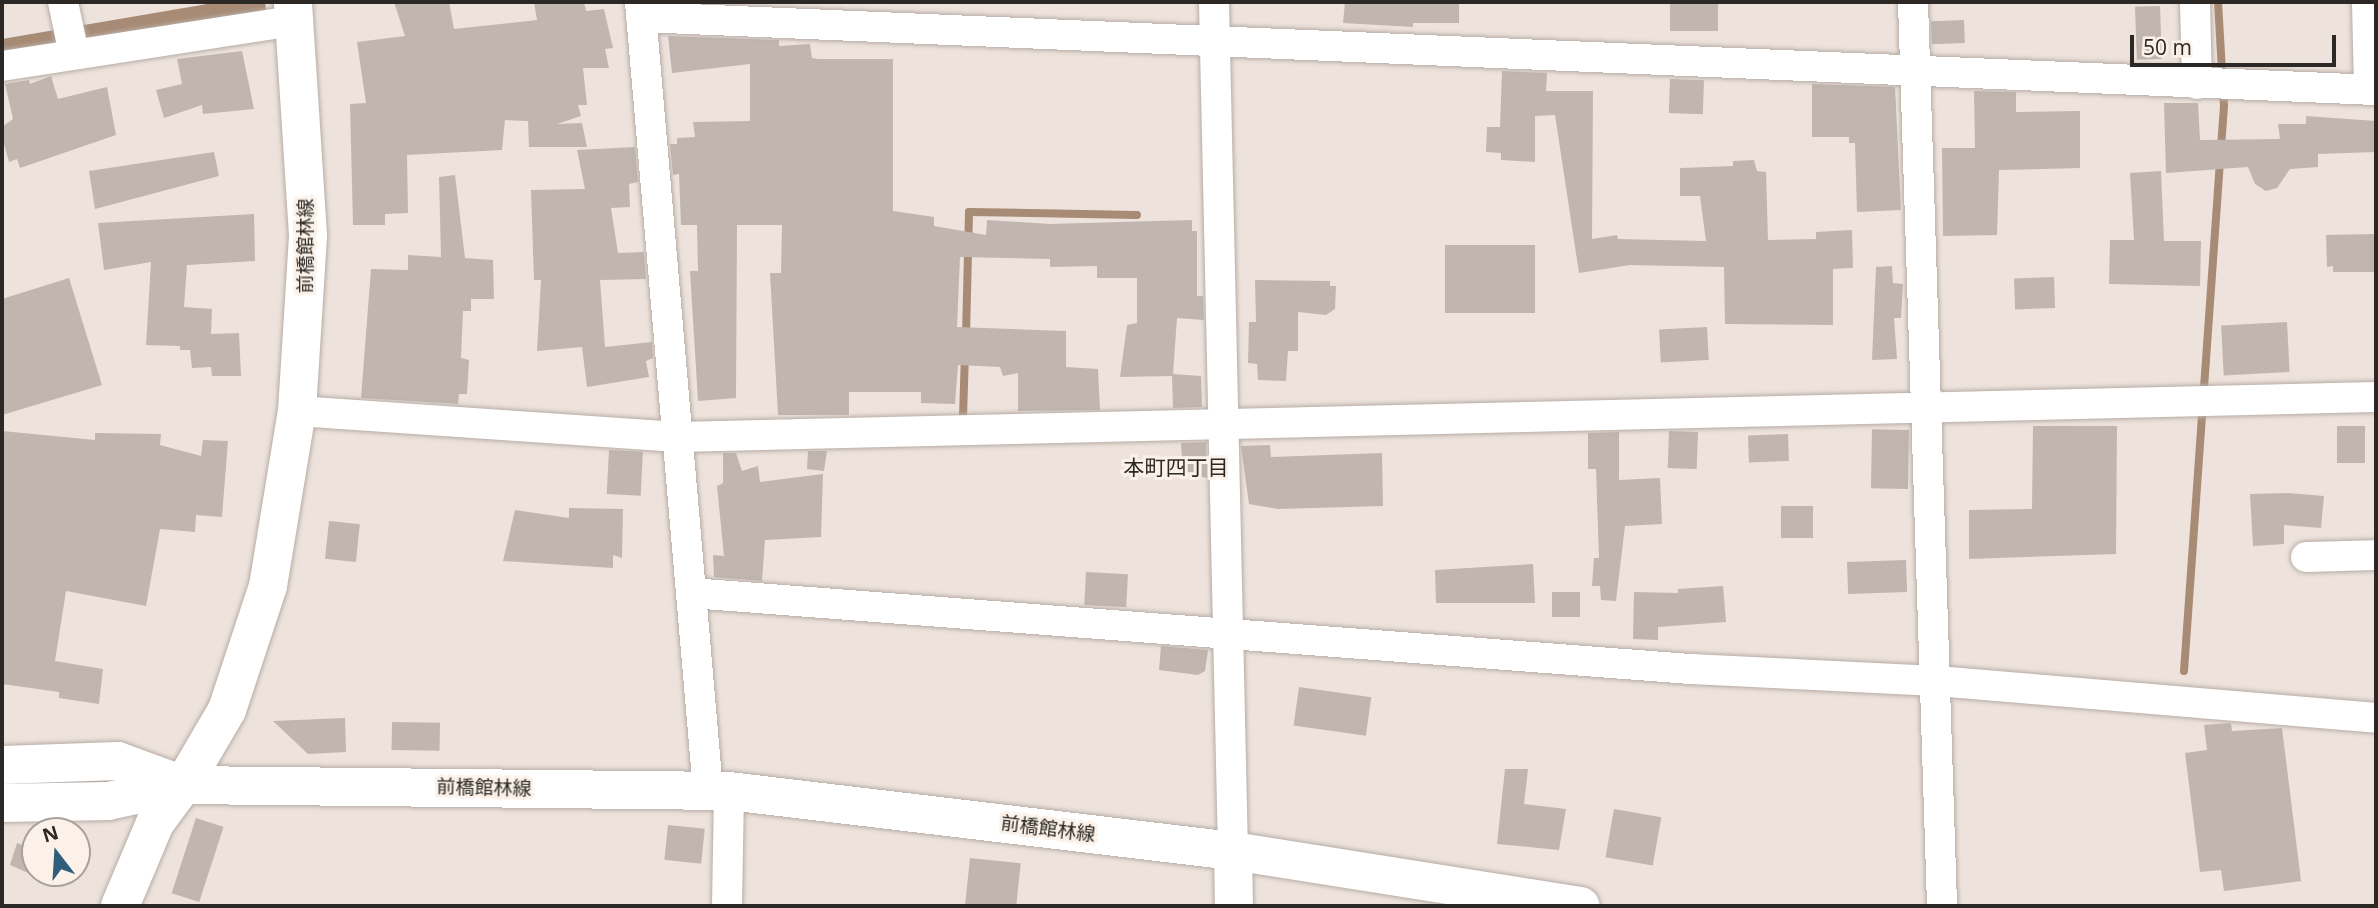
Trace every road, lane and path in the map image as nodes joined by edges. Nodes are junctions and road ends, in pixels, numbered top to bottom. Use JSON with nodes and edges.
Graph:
{"nodes":[{"id":1,"x":1214,"y":2,"type":"edge"},
{"id":2,"x":1913,"y":2,"type":"edge"},
{"id":3,"x":2195,"y":2,"type":"edge"},
{"id":4,"x":2367,"y":2,"type":"edge"},
{"id":5,"x":641,"y":9,"type":"edge"},
{"id":6,"x":294,"y":11,"type":"edge"},
{"id":7,"x":69,"y":32,"type":"edge"},
{"id":8,"x":1214,"y":39,"type":"junction"},
{"id":9,"x":2,"y":66,"type":"edge"},
{"id":10,"x":1916,"y":67,"type":"junction"},
{"id":11,"x":2197,"y":84,"type":"junction"},
{"id":12,"x":2373,"y":90,"type":"edge"},
{"id":13,"x":2376,"y":397,"type":"edge"},
{"id":14,"x":1929,"y":409,"type":"junction"},
{"id":15,"x":297,"y":411,"type":"junction"},
{"id":16,"x":1223,"y":422,"type":"junction"},
{"id":17,"x":678,"y":436,"type":"junction"},
{"id":18,"x":2376,"y":555,"type":"edge"},
{"id":19,"x":2306,"y":557,"type":"dead end"},
{"id":20,"x":691,"y":593,"type":"junction"},
{"id":21,"x":1228,"y":630,"type":"junction"},
{"id":22,"x":1937,"y":681,"type":"junction"},
{"id":23,"x":2376,"y":718,"type":"edge"},
{"id":24,"x":2,"y":765,"type":"edge"},
{"id":25,"x":183,"y":785,"type":"junction"},
{"id":26,"x":718,"y":791,"type":"junction"},
{"id":27,"x":2,"y":803,"type":"edge"},
{"id":28,"x":1233,"y":851,"type":"junction"},
{"id":29,"x":120,"y":906,"type":"edge"},
{"id":30,"x":727,"y":906,"type":"edge"},
{"id":31,"x":1234,"y":906,"type":"edge"},
{"id":32,"x":1581,"y":906,"type":"edge"},
{"id":33,"x":1942,"y":906,"type":"edge"}],
"edges":[{"from":1,"to":8,"type":"street"},
{"from":2,"to":10,"type":"street"},
{"from":3,"to":11,"type":"street"},
{"from":4,"to":12,"type":"street"},
{"from":5,"to":8,"type":"street"},
{"from":5,"to":17,"type":"street"},
{"from":6,"to":7,"type":"street"},
{"from":6,"to":15,"type":"main road","name":"前橋館林線"},
{"from":7,"to":9,"type":"street"},
{"from":8,"to":10,"type":"street"},
{"from":8,"to":16,"type":"street"},
{"from":10,"to":11,"type":"street"},
{"from":10,"to":14,"type":"street"},
{"from":11,"to":12,"type":"street"},
{"from":13,"to":14,"type":"street"},
{"from":14,"to":16,"type":"street"},
{"from":14,"to":22,"type":"street"},
{"from":15,"to":17,"type":"street"},
{"from":15,"to":25,"type":"main road","name":"前橋館林線"},
{"from":16,"to":17,"type":"street"},
{"from":16,"to":21,"type":"street"},
{"from":17,"to":20,"type":"street"},
{"from":18,"to":19,"type":"street"},
{"from":20,"to":21,"type":"street"},
{"from":20,"to":26,"type":"street"},
{"from":21,"to":22,"type":"street"},
{"from":21,"to":28,"type":"street"},
{"from":22,"to":23,"type":"street"},
{"from":22,"to":33,"type":"street"},
{"from":24,"to":25,"type":"main road"},
{"from":25,"to":26,"type":"main road","name":"前橋館林線"},
{"from":25,"to":27,"type":"main road"},
{"from":25,"to":29,"type":"main road"},
{"from":26,"to":28,"type":"main road","name":"前橋館林線"},
{"from":26,"to":30,"type":"street"},
{"from":28,"to":31,"type":"main road"},
{"from":28,"to":32,"type":"main road","name":"前橋館林線"}]}
